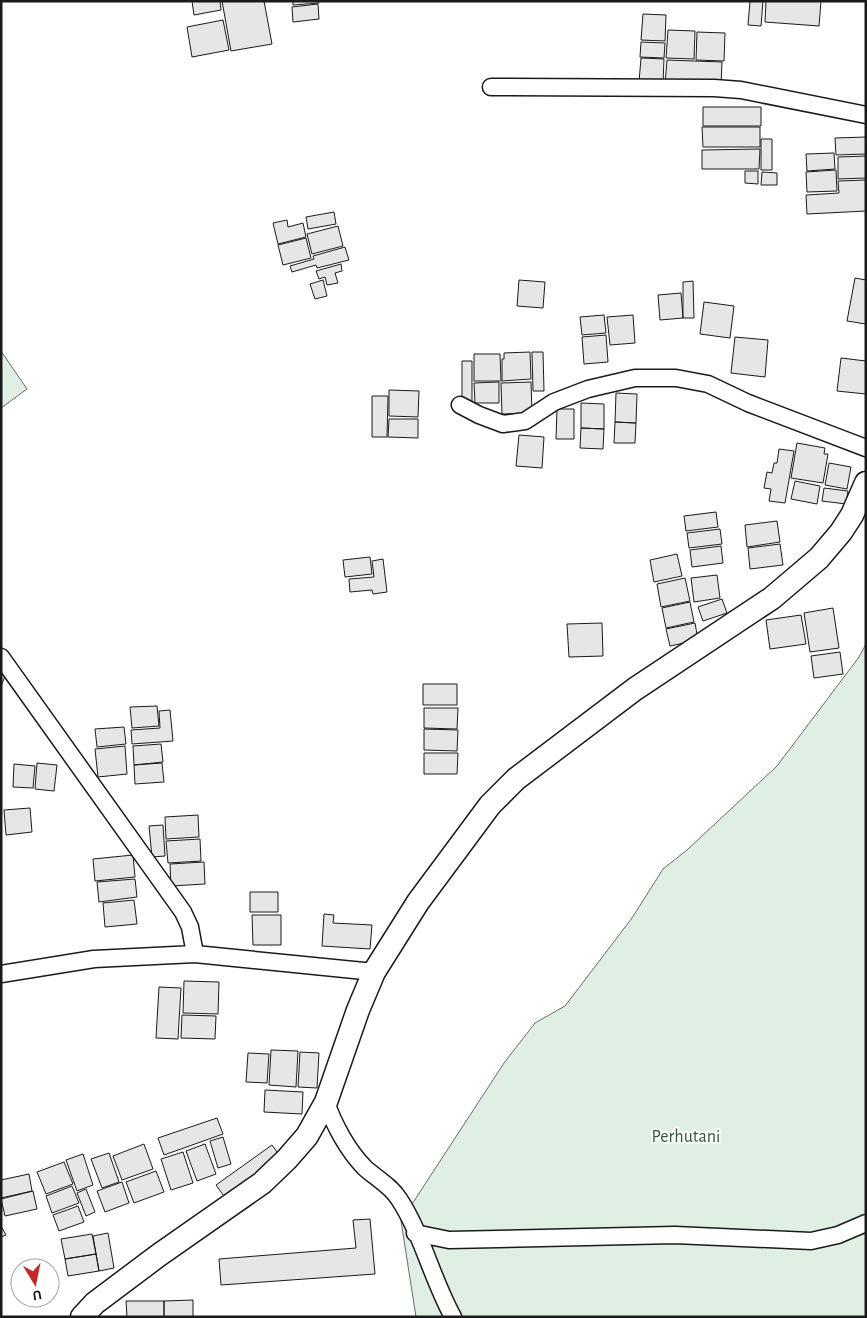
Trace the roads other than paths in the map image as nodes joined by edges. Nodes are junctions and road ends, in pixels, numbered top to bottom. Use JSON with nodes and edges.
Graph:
{"nodes":[{"id":1,"x":491,"y":87,"type":"dead end"},
{"id":2,"x":866,"y":115,"type":"edge"},
{"id":3,"x":460,"y":405,"type":"dead end"},
{"id":4,"x":866,"y":448,"type":"edge"},
{"id":5,"x":866,"y":483,"type":"edge"},
{"id":6,"x":859,"y":517,"type":"edge"},
{"id":7,"x":1,"y":657,"type":"edge"},
{"id":8,"x":195,"y":954,"type":"junction"},
{"id":9,"x":374,"y":972,"type":"junction"},
{"id":10,"x":1,"y":974,"type":"edge"},
{"id":11,"x":326,"y":1102,"type":"junction"},
{"id":12,"x":866,"y":1223,"type":"edge"},
{"id":13,"x":416,"y":1233,"type":"junction"},
{"id":14,"x":82,"y":1317,"type":"edge"},
{"id":15,"x":453,"y":1317,"type":"edge"}],
"edges":[{"from":1,"to":2,"type":"street"},
{"from":3,"to":4,"type":"street"},
{"from":5,"to":6,"type":"street"},
{"from":6,"to":9,"type":"street"},
{"from":7,"to":8,"type":"street"},
{"from":8,"to":9,"type":"street"},
{"from":8,"to":10,"type":"street"},
{"from":9,"to":11,"type":"street"},
{"from":11,"to":13,"type":"street"},
{"from":11,"to":14,"type":"street"},
{"from":12,"to":13,"type":"street"},
{"from":13,"to":15,"type":"street"}]}
